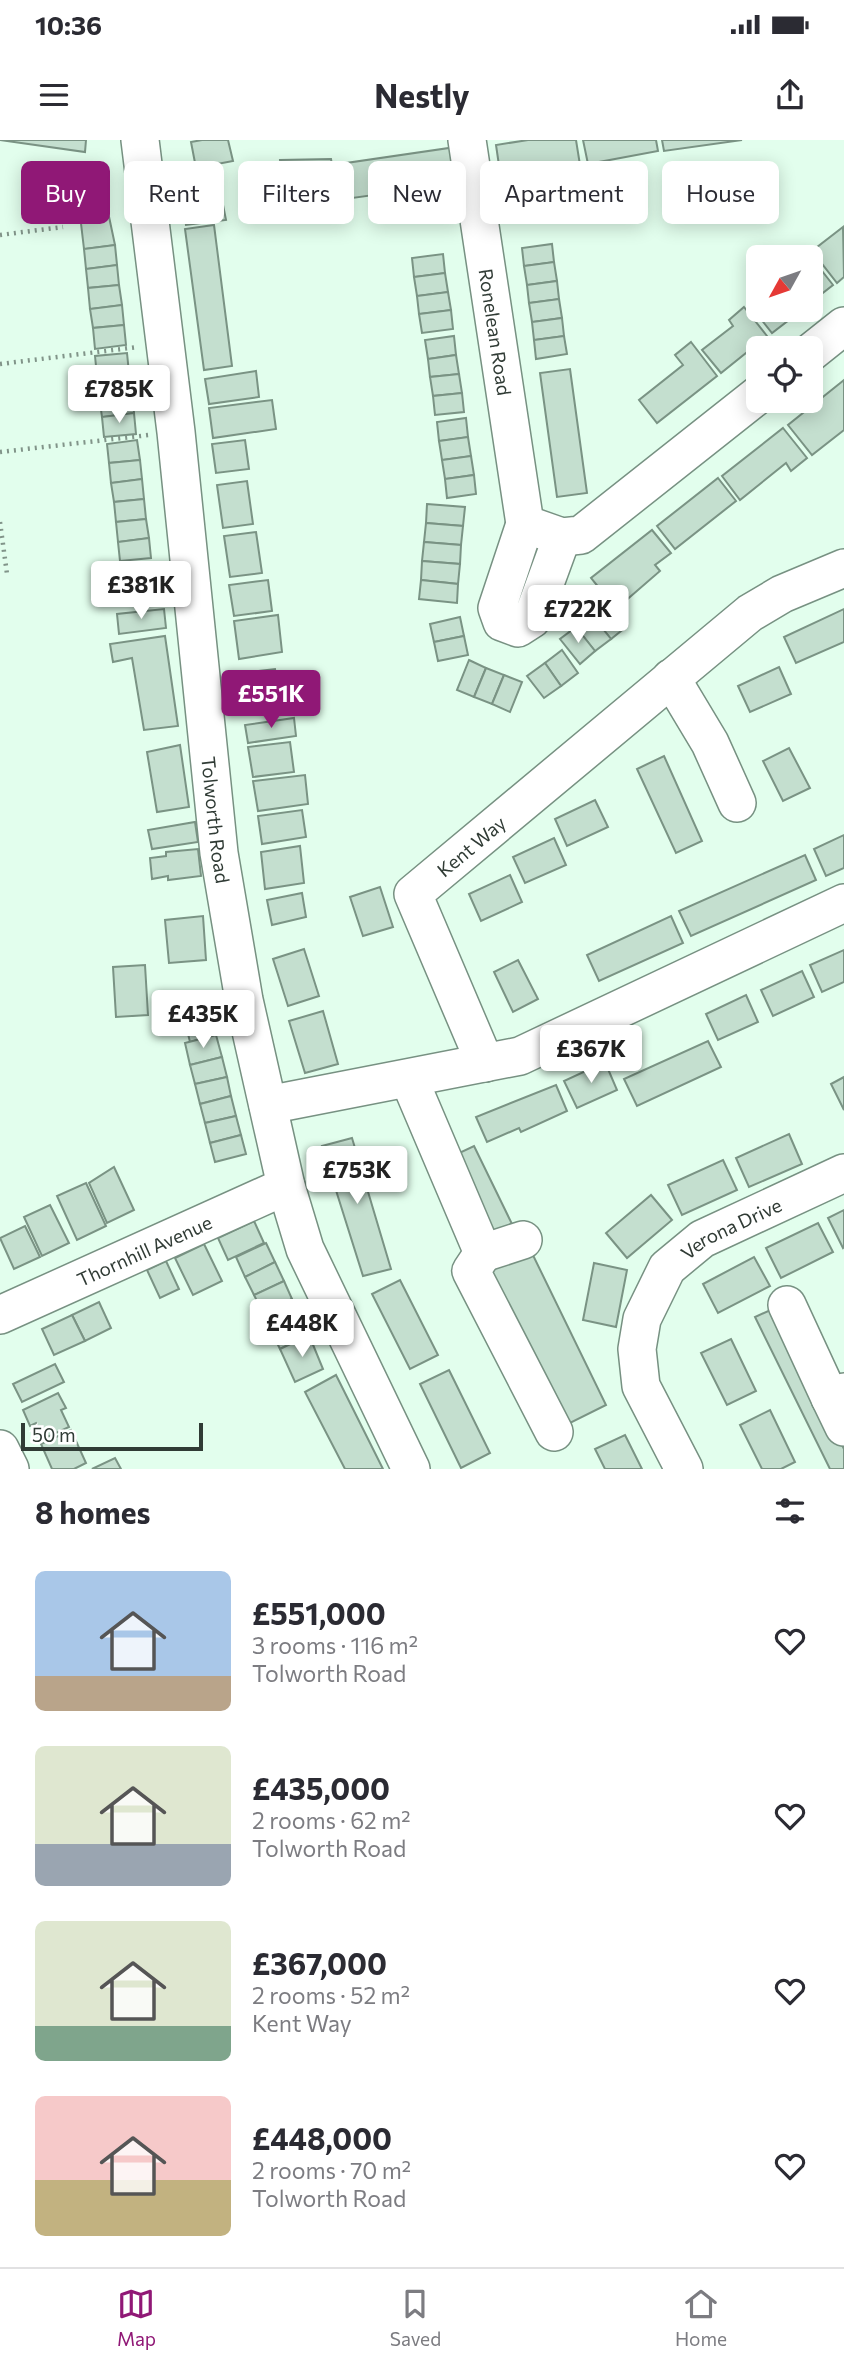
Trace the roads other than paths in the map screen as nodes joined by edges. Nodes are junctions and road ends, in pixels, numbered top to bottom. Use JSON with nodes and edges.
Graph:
{"nodes":[{"id":1,"x":140,"y":140,"type":"edge"},
{"id":2,"x":467,"y":140,"type":"edge"},
{"id":3,"x":844,"y":326,"type":"edge"},
{"id":4,"x":823,"y":343,"type":"edge"},
{"id":5,"x":746,"y":404,"type":"edge"},
{"id":6,"x":525,"y":524,"type":"junction"},
{"id":7,"x":562,"y":537,"type":"junction"},
{"id":8,"x":844,"y":568,"type":"edge"},
{"id":9,"x":671,"y":678,"type":"junction"},
{"id":10,"x":737,"y":803,"type":"dead end"},
{"id":11,"x":844,"y":903,"type":"edge"},
{"id":12,"x":485,"y":1063,"type":"junction"},
{"id":13,"x":409,"y":1079,"type":"junction"},
{"id":14,"x":268,"y":1105,"type":"junction"},
{"id":15,"x":844,"y":1173,"type":"edge"},
{"id":16,"x":286,"y":1185,"type":"junction"},
{"id":17,"x":523,"y":1240,"type":"dead end"},
{"id":18,"x":483,"y":1253,"type":"junction"},
{"id":19,"x":787,"y":1306,"type":"dead end"},
{"id":20,"x":0,"y":1315,"type":"edge"},
{"id":21,"x":839,"y":1406,"type":"edge"},
{"id":22,"x":554,"y":1432,"type":"dead end"},
{"id":23,"x":0,"y":1449,"type":"edge"},
{"id":24,"x":10,"y":1469,"type":"edge"},
{"id":25,"x":411,"y":1469,"type":"edge"},
{"id":26,"x":684,"y":1469,"type":"edge"}],
"edges":[{"from":1,"to":14,"type":"street","name":"Tolworth Road"},
{"from":2,"to":6,"type":"street","name":"Ronelean Road"},
{"from":3,"to":4,"type":"street"},
{"from":5,"to":7,"type":"street"},
{"from":6,"to":7,"type":"street"},
{"from":6,"to":7,"type":"street","name":"Ronelean Road"},
{"from":8,"to":9,"type":"street","name":"Kent Way"},
{"from":9,"to":10,"type":"street"},
{"from":9,"to":12,"type":"street","name":"Kent Way"},
{"from":11,"to":12,"type":"street"},
{"from":12,"to":13,"type":"street"},
{"from":13,"to":14,"type":"street"},
{"from":13,"to":18,"type":"street"},
{"from":14,"to":16,"type":"street","name":"Tolworth Road"},
{"from":15,"to":26,"type":"street","name":"Verona Drive"},
{"from":16,"to":20,"type":"street","name":"Thornhill Avenue"},
{"from":16,"to":25,"type":"street","name":"Tolworth Road"},
{"from":17,"to":18,"type":"street"},
{"from":18,"to":22,"type":"street"},
{"from":19,"to":21,"type":"street"},
{"from":23,"to":24,"type":"street"}]}
